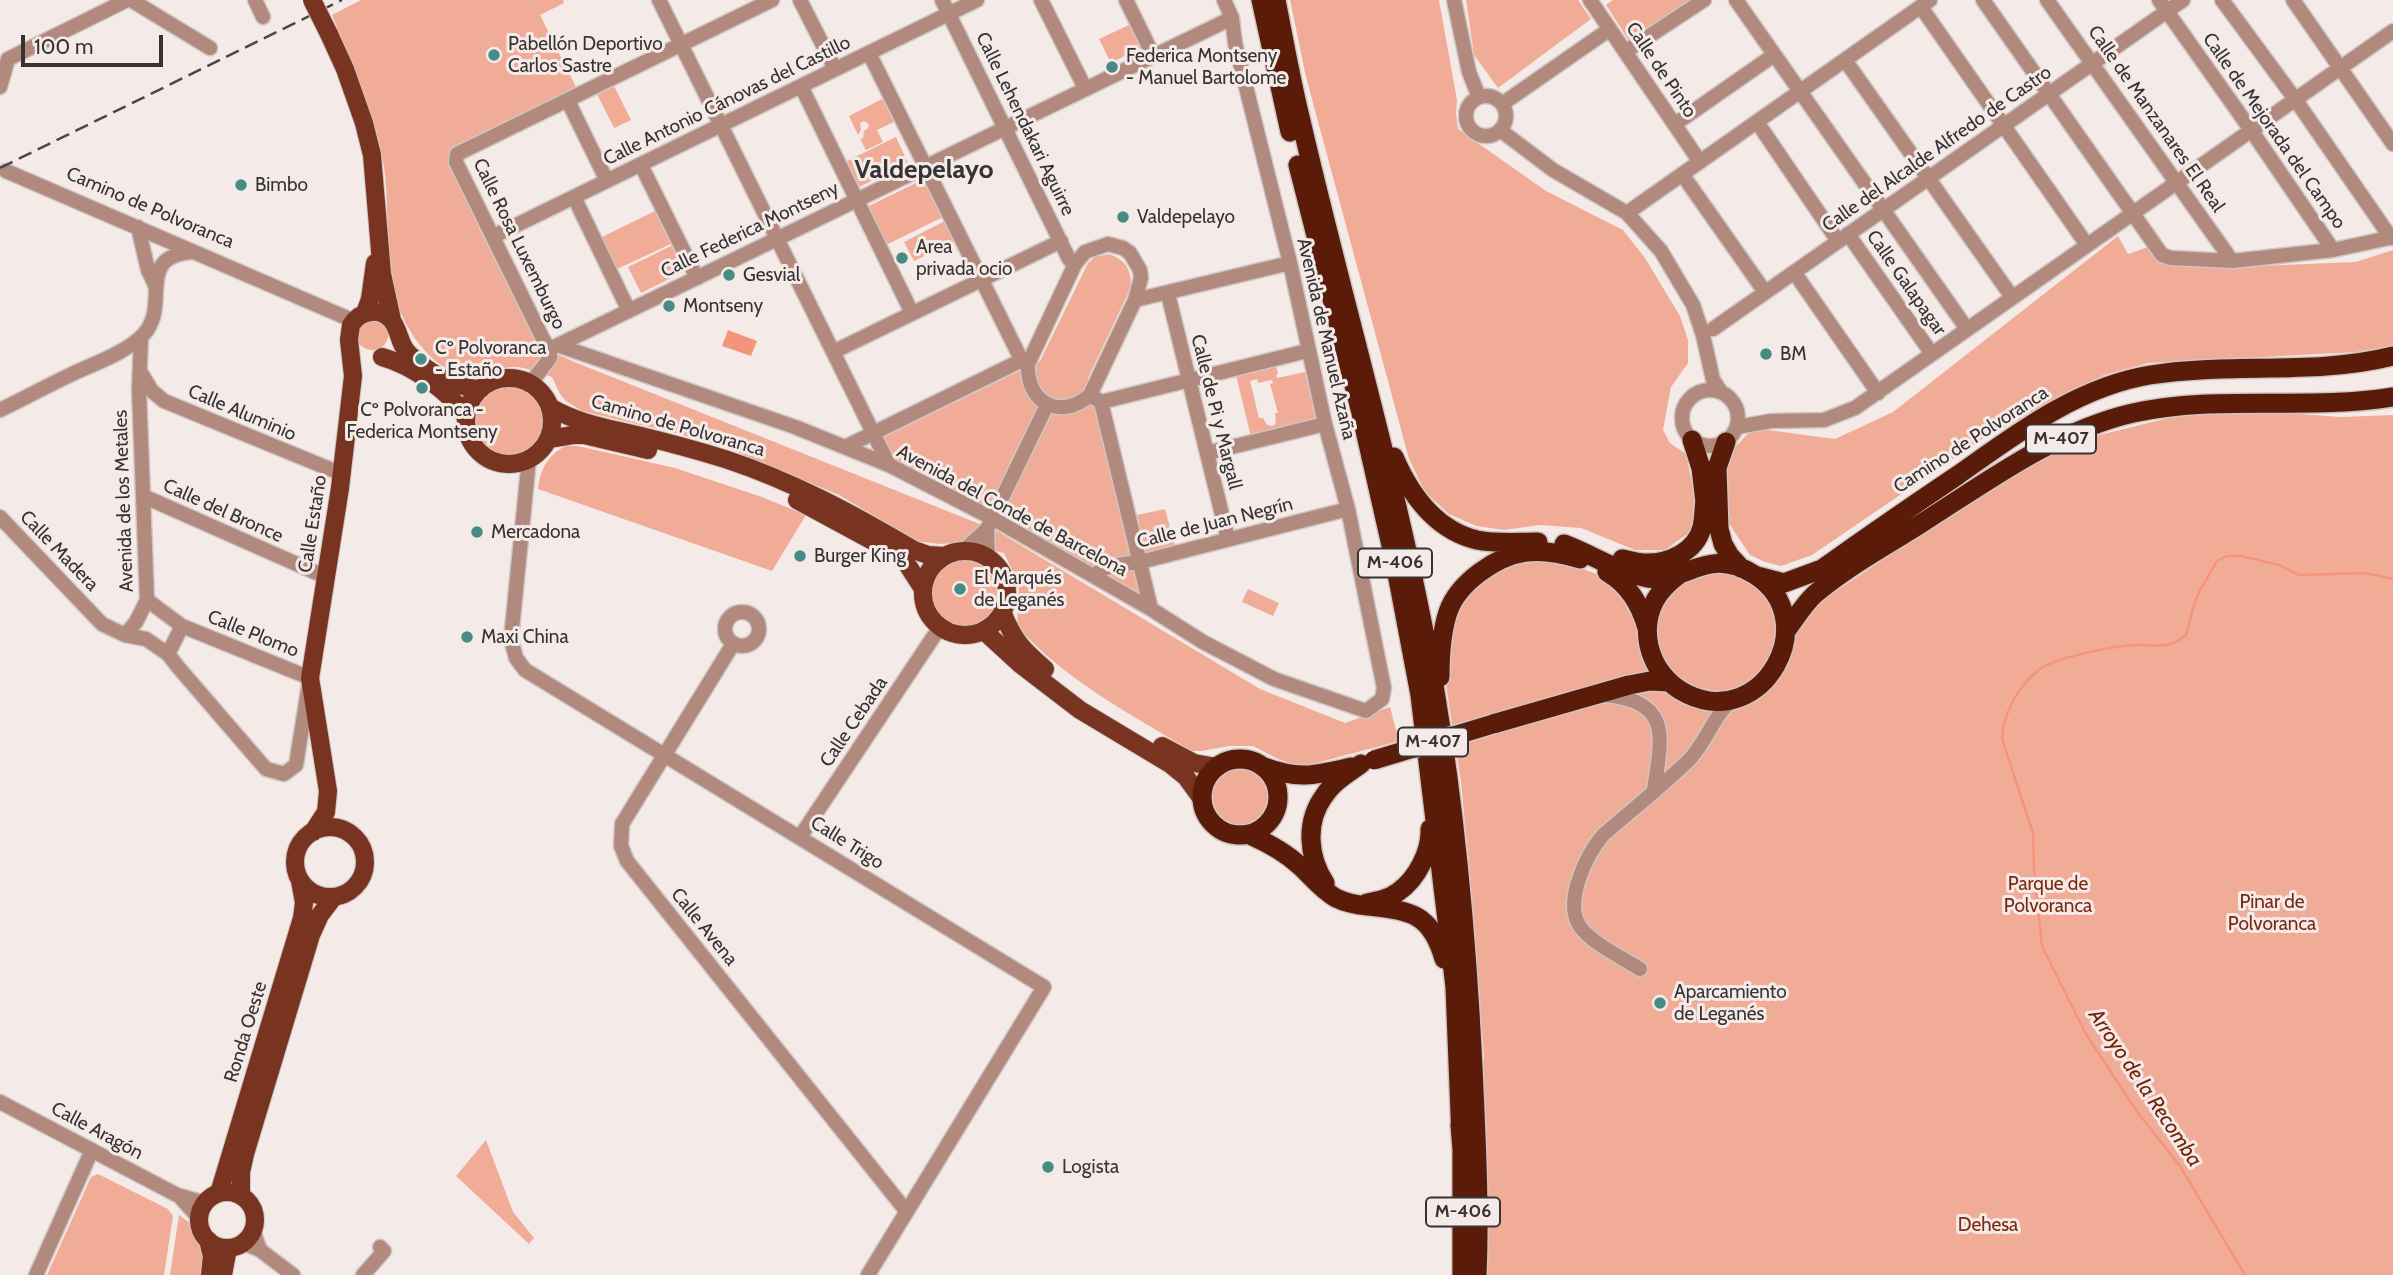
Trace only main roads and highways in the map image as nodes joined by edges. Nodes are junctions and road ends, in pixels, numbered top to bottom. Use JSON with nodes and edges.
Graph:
{"nodes":[{"id":1,"x":312,"y":0,"type":"edge"},
{"id":2,"x":1261,"y":0,"type":"edge"},
{"id":3,"x":1276,"y":0,"type":"edge"},
{"id":4,"x":377,"y":239,"type":"junction"},
{"id":5,"x":359,"y":317,"type":"junction"},
{"id":6,"x":394,"y":327,"type":"junction"},
{"id":7,"x":352,"y":347,"type":"junction"},
{"id":8,"x":2393,"y":356,"type":"edge"},
{"id":9,"x":376,"y":358,"type":"junction"},
{"id":10,"x":353,"y":376,"type":"junction"},
{"id":11,"x":481,"y":389,"type":"junction"},
{"id":12,"x":2393,"y":397,"type":"edge"},
{"id":13,"x":550,"y":407,"type":"junction"},
{"id":14,"x":1374,"y":408,"type":"junction"},
{"id":15,"x":466,"y":417,"type":"junction"},
{"id":16,"x":1731,"y":434,"type":"road end"},
{"id":17,"x":549,"y":439,"type":"junction"},
{"id":18,"x":1692,"y":440,"type":"road end"},
{"id":19,"x":1705,"y":499,"type":"junction"},
{"id":20,"x":1564,"y":544,"type":"junction"},
{"id":21,"x":945,"y":556,"type":"junction"},
{"id":22,"x":1685,"y":571,"type":"junction"},
{"id":23,"x":1749,"y":572,"type":"junction"},
{"id":24,"x":923,"y":589,"type":"junction"},
{"id":25,"x":1003,"y":614,"type":"junction"},
{"id":26,"x":984,"y":631,"type":"junction"},
{"id":27,"x":1786,"y":631,"type":"junction"},
{"id":28,"x":1648,"y":636,"type":"junction"},
{"id":29,"x":1668,"y":682,"type":"junction"},
{"id":30,"x":1420,"y":695,"type":"junction"},
{"id":31,"x":1595,"y":696,"type":"junction"},
{"id":32,"x":1368,"y":762,"type":"junction"},
{"id":33,"x":1263,"y":766,"type":"junction"},
{"id":34,"x":1217,"y":767,"type":"junction"},
{"id":35,"x":1330,"y":772,"type":"junction"},
{"id":36,"x":328,"y":791,"type":"junction"},
{"id":37,"x":1202,"y":799,"type":"junction"},
{"id":38,"x":1277,"y":809,"type":"junction"},
{"id":39,"x":1454,"y":830,"type":"junction"},
{"id":40,"x":313,"y":832,"type":"junction"},
{"id":41,"x":1250,"y":835,"type":"junction"},
{"id":42,"x":356,"y":839,"type":"junction"},
{"id":43,"x":1300,"y":865,"type":"junction"},
{"id":44,"x":300,"y":881,"type":"junction"},
{"id":45,"x":333,"y":898,"type":"junction"},
{"id":46,"x":1335,"y":898,"type":"junction"},
{"id":47,"x":1357,"y":905,"type":"junction"},
{"id":48,"x":1461,"y":1138,"type":"junction"},
{"id":49,"x":241,"y":1196,"type":"junction"},
{"id":50,"x":208,"y":1205,"type":"junction"},
{"id":51,"x":208,"y":1240,"type":"junction"},
{"id":52,"x":241,"y":1240,"type":"junction"},
{"id":53,"x":210,"y":1275,"type":"edge"},
{"id":54,"x":223,"y":1275,"type":"edge"},
{"id":55,"x":1462,"y":1275,"type":"edge"},
{"id":56,"x":1477,"y":1275,"type":"edge"}],
"edges":[{"from":1,"to":4,"type":"main road","bridge":true},
{"from":2,"to":30,"type":"highway","number":"M-406"},
{"from":3,"to":14,"type":"highway","number":"M-406"},
{"from":4,"to":5,"type":"main road"},
{"from":4,"to":6,"type":"main road"},
{"from":5,"to":6,"type":"main road"},
{"from":5,"to":7,"type":"main road"},
{"from":6,"to":9,"type":"main road"},
{"from":6,"to":11,"type":"main road"},
{"from":7,"to":9,"type":"main road"},
{"from":7,"to":10,"type":"main road","name":"Calle Estaño"},
{"from":8,"to":23,"type":"highway","name":"Camino de Polvoranca","number":"M-407"},
{"from":9,"to":10,"type":"main road"},
{"from":9,"to":15,"type":"main road"},
{"from":10,"to":36,"type":"main road","name":"Calle Estaño"},
{"from":11,"to":13,"type":"main road"},
{"from":11,"to":15,"type":"main road"},
{"from":12,"to":27,"type":"highway","number":"M-407"},
{"from":13,"to":17,"type":"main road"},
{"from":13,"to":21,"type":"main road","name":"Camino de Polvoranca"},
{"from":14,"to":20,"type":"highway","number":"M-406"},
{"from":14,"to":39,"type":"highway","number":"M-406"},
{"from":15,"to":17,"type":"main road"},
{"from":16,"to":23,"type":"highway"},
{"from":17,"to":24,"type":"main road","name":"Camino de Polvoranca"},
{"from":18,"to":19,"type":"highway"},
{"from":19,"to":20,"type":"highway","number":"M-406"},
{"from":19,"to":22,"type":"highway"},
{"from":20,"to":22,"type":"highway","number":"M-406"},
{"from":21,"to":24,"type":"main road"},
{"from":21,"to":25,"type":"main road"},
{"from":22,"to":23,"type":"highway","number":"M-407"},
{"from":22,"to":28,"type":"highway","number":"M-407"},
{"from":23,"to":27,"type":"highway"},
{"from":24,"to":26,"type":"main road"},
{"from":25,"to":26,"type":"main road"},
{"from":25,"to":34,"type":"main road"},
{"from":26,"to":37,"type":"main road"},
{"from":27,"to":29,"type":"highway","number":"M-407"},
{"from":28,"to":29,"type":"highway"},
{"from":28,"to":31,"type":"highway","number":"M-407"},
{"from":28,"to":39,"type":"highway","number":"M-406"},
{"from":29,"to":31,"type":"highway","number":"M-407"},
{"from":30,"to":47,"type":"highway","number":"M-406"},
{"from":30,"to":48,"type":"highway","number":"M-406"},
{"from":31,"to":32,"type":"highway","number":"M-407","bridge":true},
{"from":32,"to":35,"type":"highway","number":"M-407"},
{"from":32,"to":46,"type":"highway"},
{"from":33,"to":34,"type":"highway","number":"M-407"},
{"from":33,"to":35,"type":"highway","number":"M-407"},
{"from":33,"to":38,"type":"highway"},
{"from":34,"to":37,"type":"highway"},
{"from":35,"to":38,"type":"highway","number":"M-407"},
{"from":36,"to":40,"type":"main road","name":"Calle Estaño"},
{"from":36,"to":42,"type":"main road","name":"Calle Estaño"},
{"from":37,"to":41,"type":"highway"},
{"from":38,"to":41,"type":"highway","number":"M-407"},
{"from":38,"to":43,"type":"highway","number":"M-406"},
{"from":39,"to":56,"type":"highway","number":"M-406"},
{"from":40,"to":42,"type":"main road"},
{"from":40,"to":44,"type":"main road"},
{"from":41,"to":43,"type":"highway","number":"M-406"},
{"from":42,"to":45,"type":"main road"},
{"from":43,"to":46,"type":"highway","number":"M-406"},
{"from":44,"to":45,"type":"main road"},
{"from":44,"to":50,"type":"main road","name":"Ronda Oeste"},
{"from":45,"to":49,"type":"main road","name":"Ronda Oeste"},
{"from":46,"to":47,"type":"highway","number":"M-406"},
{"from":47,"to":48,"type":"highway","number":"M-406"},
{"from":48,"to":55,"type":"highway","number":"M-406"},
{"from":49,"to":50,"type":"main road"},
{"from":49,"to":52,"type":"main road"},
{"from":50,"to":51,"type":"main road"},
{"from":51,"to":52,"type":"main road"},
{"from":51,"to":53,"type":"main road"},
{"from":52,"to":54,"type":"main road"}]}
